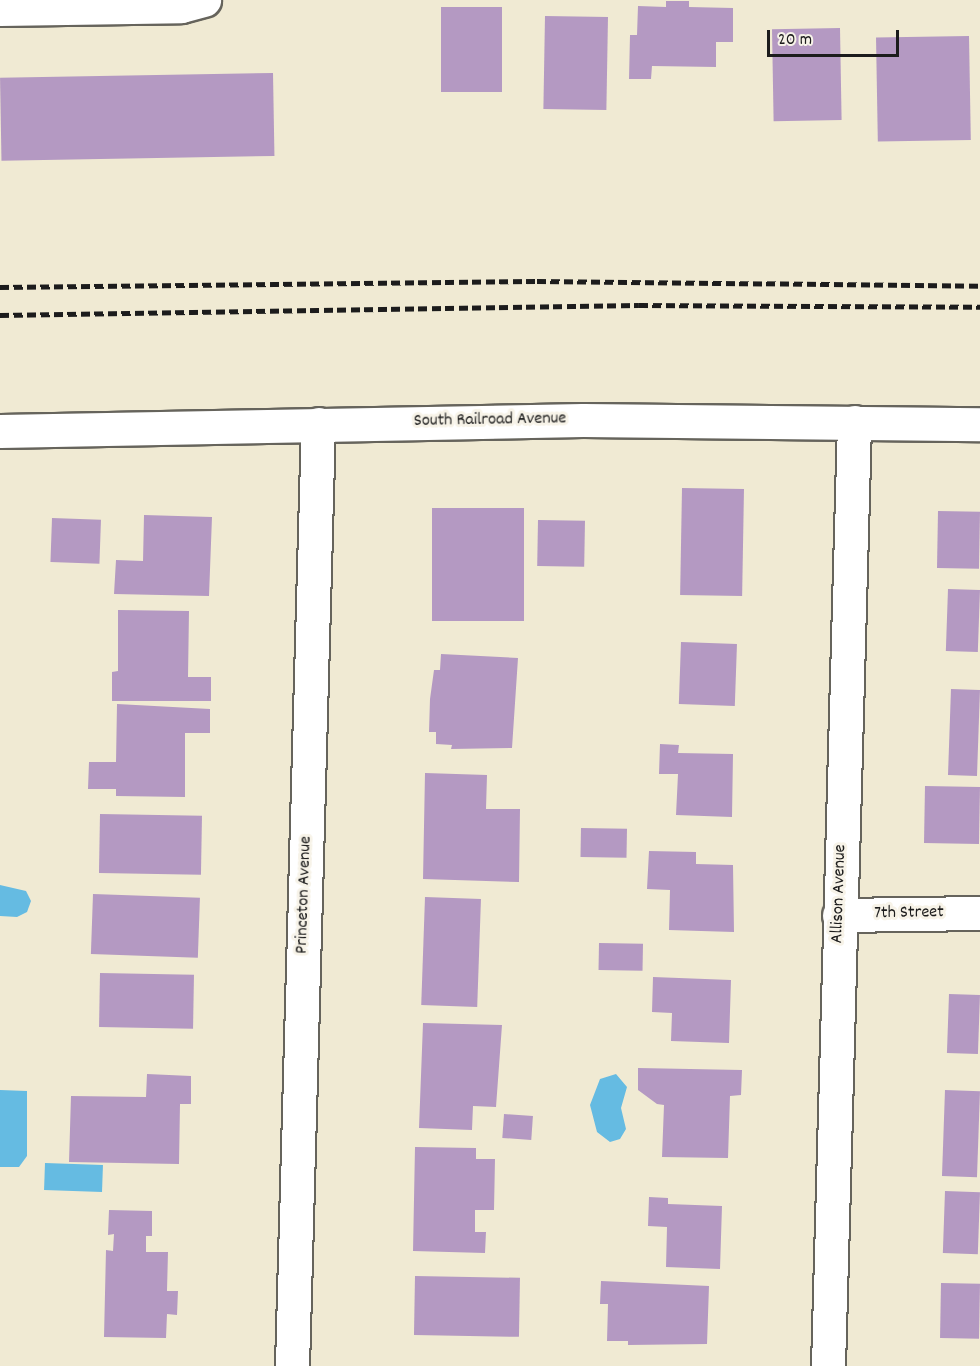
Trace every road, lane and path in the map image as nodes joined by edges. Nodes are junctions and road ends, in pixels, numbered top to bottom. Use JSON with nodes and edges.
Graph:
{"nodes":[{"id":1,"x":204,"y":0,"type":"edge"},
{"id":2,"x":0,"y":9,"type":"edge"},
{"id":3,"x":854,"y":422,"type":"junction"},
{"id":4,"x":318,"y":424,"type":"junction"},
{"id":5,"x":980,"y":424,"type":"edge"},
{"id":6,"x":0,"y":431,"type":"edge"},
{"id":7,"x":980,"y":913,"type":"edge"},
{"id":8,"x":839,"y":915,"type":"junction"},
{"id":9,"x":292,"y":1366,"type":"edge"},
{"id":10,"x":828,"y":1366,"type":"edge"}],
"edges":[{"from":1,"to":2,"type":"street"},
{"from":3,"to":4,"type":"street","name":"South Railroad Avenue"},
{"from":3,"to":5,"type":"street","name":"South Railroad Avenue"},
{"from":3,"to":8,"type":"street","name":"Allison Avenue"},
{"from":4,"to":6,"type":"street","name":"South Railroad Avenue"},
{"from":4,"to":9,"type":"street","name":"Princeton Avenue"},
{"from":7,"to":8,"type":"street","name":"7th Street"},
{"from":8,"to":10,"type":"street","name":"Allison Avenue"}]}
